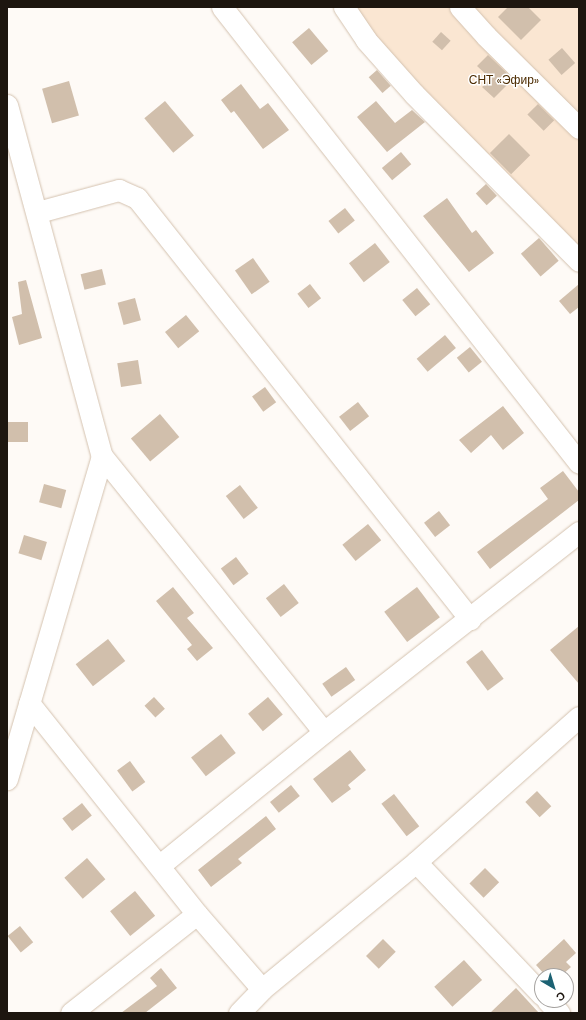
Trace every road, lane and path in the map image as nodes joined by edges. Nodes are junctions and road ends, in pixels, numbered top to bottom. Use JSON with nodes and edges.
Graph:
{"nodes":[{"id":1,"x":222,"y":7,"type":"edge"},
{"id":2,"x":344,"y":7,"type":"edge"},
{"id":3,"x":460,"y":7,"type":"edge"},
{"id":4,"x":7,"y":105,"type":"edge"},
{"id":5,"x":579,"y":128,"type":"edge"},
{"id":6,"x":38,"y":212,"type":"junction"},
{"id":7,"x":579,"y":261,"type":"edge"},
{"id":8,"x":102,"y":456,"type":"junction"},
{"id":9,"x":579,"y":463,"type":"edge"},
{"id":10,"x":579,"y":532,"type":"edge"},
{"id":11,"x":470,"y":619,"type":"junction"},
{"id":12,"x":29,"y":703,"type":"junction"},
{"id":13,"x":579,"y":717,"type":"edge"},
{"id":14,"x":324,"y":732,"type":"junction"},
{"id":15,"x":7,"y":779,"type":"edge"},
{"id":16,"x":416,"y":862,"type":"junction"},
{"id":17,"x":160,"y":864,"type":"junction"},
{"id":18,"x":197,"y":914,"type":"junction"},
{"id":19,"x":534,"y":987,"type":"edge"},
{"id":20,"x":262,"y":989,"type":"junction"},
{"id":21,"x":71,"y":1013,"type":"edge"},
{"id":22,"x":239,"y":1013,"type":"edge"}],
"edges":[{"from":1,"to":9,"type":"street"},
{"from":2,"to":7,"type":"street"},
{"from":3,"to":5,"type":"street"},
{"from":4,"to":6,"type":"street"},
{"from":6,"to":8,"type":"street"},
{"from":6,"to":11,"type":"street"},
{"from":8,"to":12,"type":"street"},
{"from":8,"to":14,"type":"street"},
{"from":10,"to":11,"type":"street"},
{"from":11,"to":14,"type":"street"},
{"from":12,"to":15,"type":"street"},
{"from":12,"to":17,"type":"street"},
{"from":13,"to":16,"type":"street"},
{"from":14,"to":17,"type":"street"},
{"from":16,"to":19,"type":"street"},
{"from":16,"to":20,"type":"street"},
{"from":17,"to":18,"type":"street"},
{"from":18,"to":20,"type":"street"},
{"from":18,"to":21,"type":"street"},
{"from":20,"to":22,"type":"street"}]}
